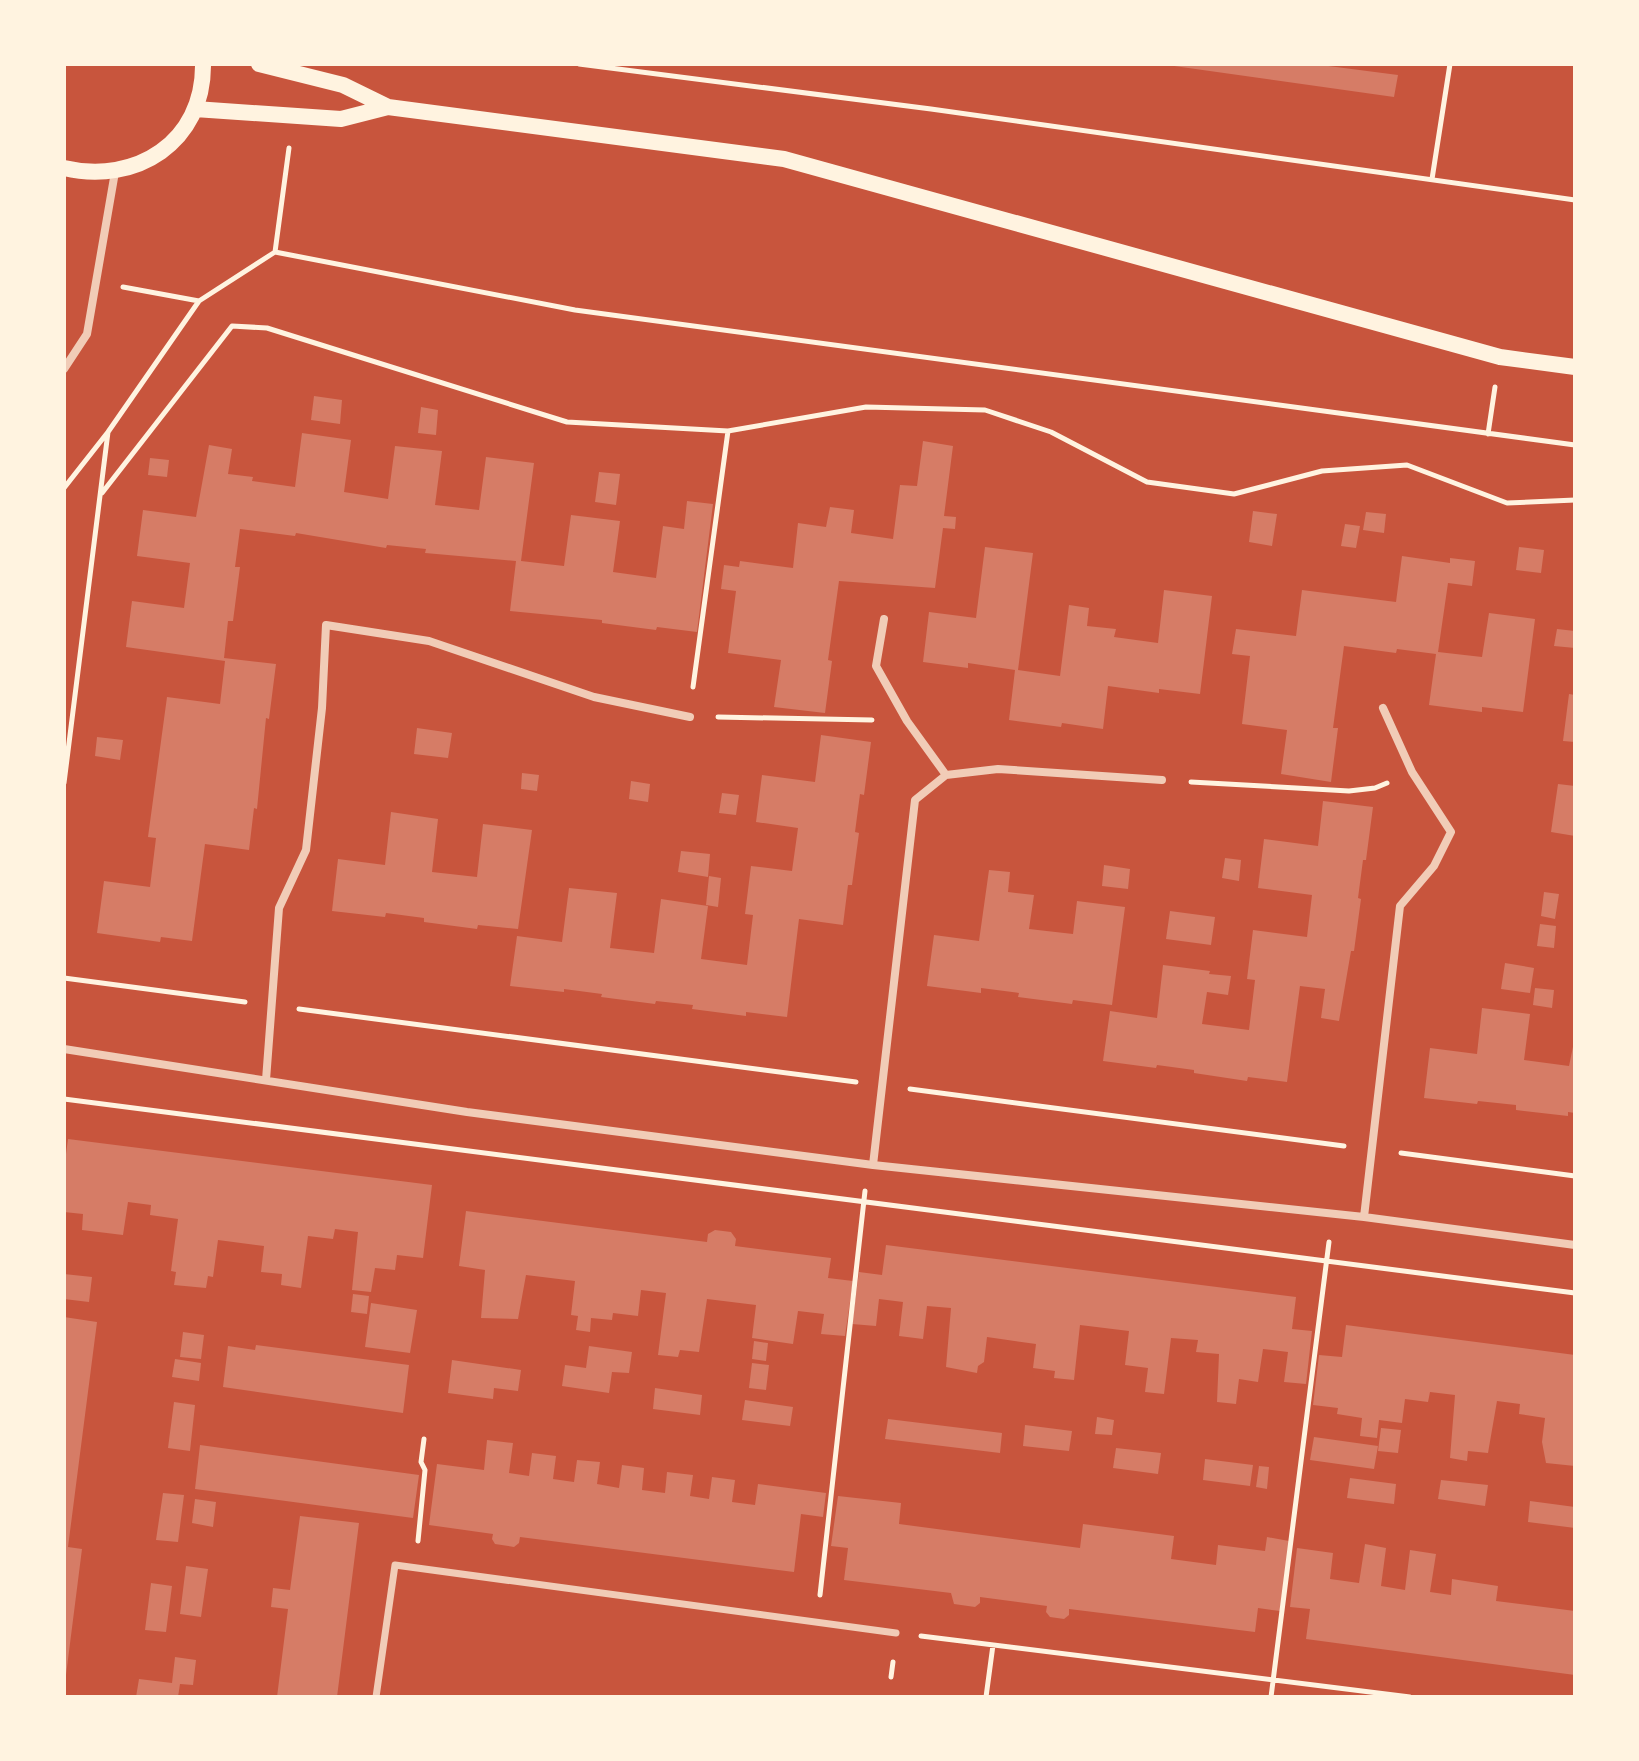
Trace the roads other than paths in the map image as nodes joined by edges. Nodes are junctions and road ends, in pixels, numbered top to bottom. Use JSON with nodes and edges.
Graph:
{"nodes":[{"id":1,"x":203,"y":64,"type":"edge"},
{"id":2,"x":259,"y":64,"type":"edge"},
{"id":3,"x":388,"y":107,"type":"junction"},
{"id":4,"x":195,"y":109,"type":"junction"},
{"id":5,"x":64,"y":168,"type":"edge"},
{"id":6,"x":115,"y":172,"type":"junction"},
{"id":7,"x":1575,"y":367,"type":"edge"},
{"id":8,"x":64,"y":369,"type":"edge"},
{"id":9,"x":884,"y":619,"type":"dead end"},
{"id":10,"x":1383,"y":708,"type":"dead end"},
{"id":11,"x":690,"y":717,"type":"road end"},
{"id":12,"x":946,"y":775,"type":"junction"},
{"id":13,"x":1162,"y":780,"type":"road end"},
{"id":14,"x":64,"y":1049,"type":"edge"},
{"id":15,"x":266,"y":1080,"type":"junction"},
{"id":16,"x":871,"y":1165,"type":"junction"},
{"id":17,"x":1364,"y":1217,"type":"junction"},
{"id":18,"x":1575,"y":1245,"type":"edge"},
{"id":19,"x":896,"y":1633,"type":"road end"},
{"id":20,"x":376,"y":1697,"type":"edge"}],
"edges":[{"from":1,"to":4,"type":"main road"},
{"from":2,"to":3,"type":"main road"},
{"from":3,"to":4,"type":"main road"},
{"from":3,"to":7,"type":"main road"},
{"from":4,"to":6,"type":"main road"},
{"from":5,"to":6,"type":"main road"},
{"from":6,"to":8,"type":"street"},
{"from":9,"to":12,"type":"street"},
{"from":10,"to":17,"type":"street"},
{"from":11,"to":15,"type":"street"},
{"from":12,"to":13,"type":"street"},
{"from":12,"to":16,"type":"street"},
{"from":14,"to":15,"type":"street"},
{"from":15,"to":16,"type":"street"},
{"from":16,"to":17,"type":"street"},
{"from":17,"to":18,"type":"street"},
{"from":19,"to":20,"type":"street"}]}
